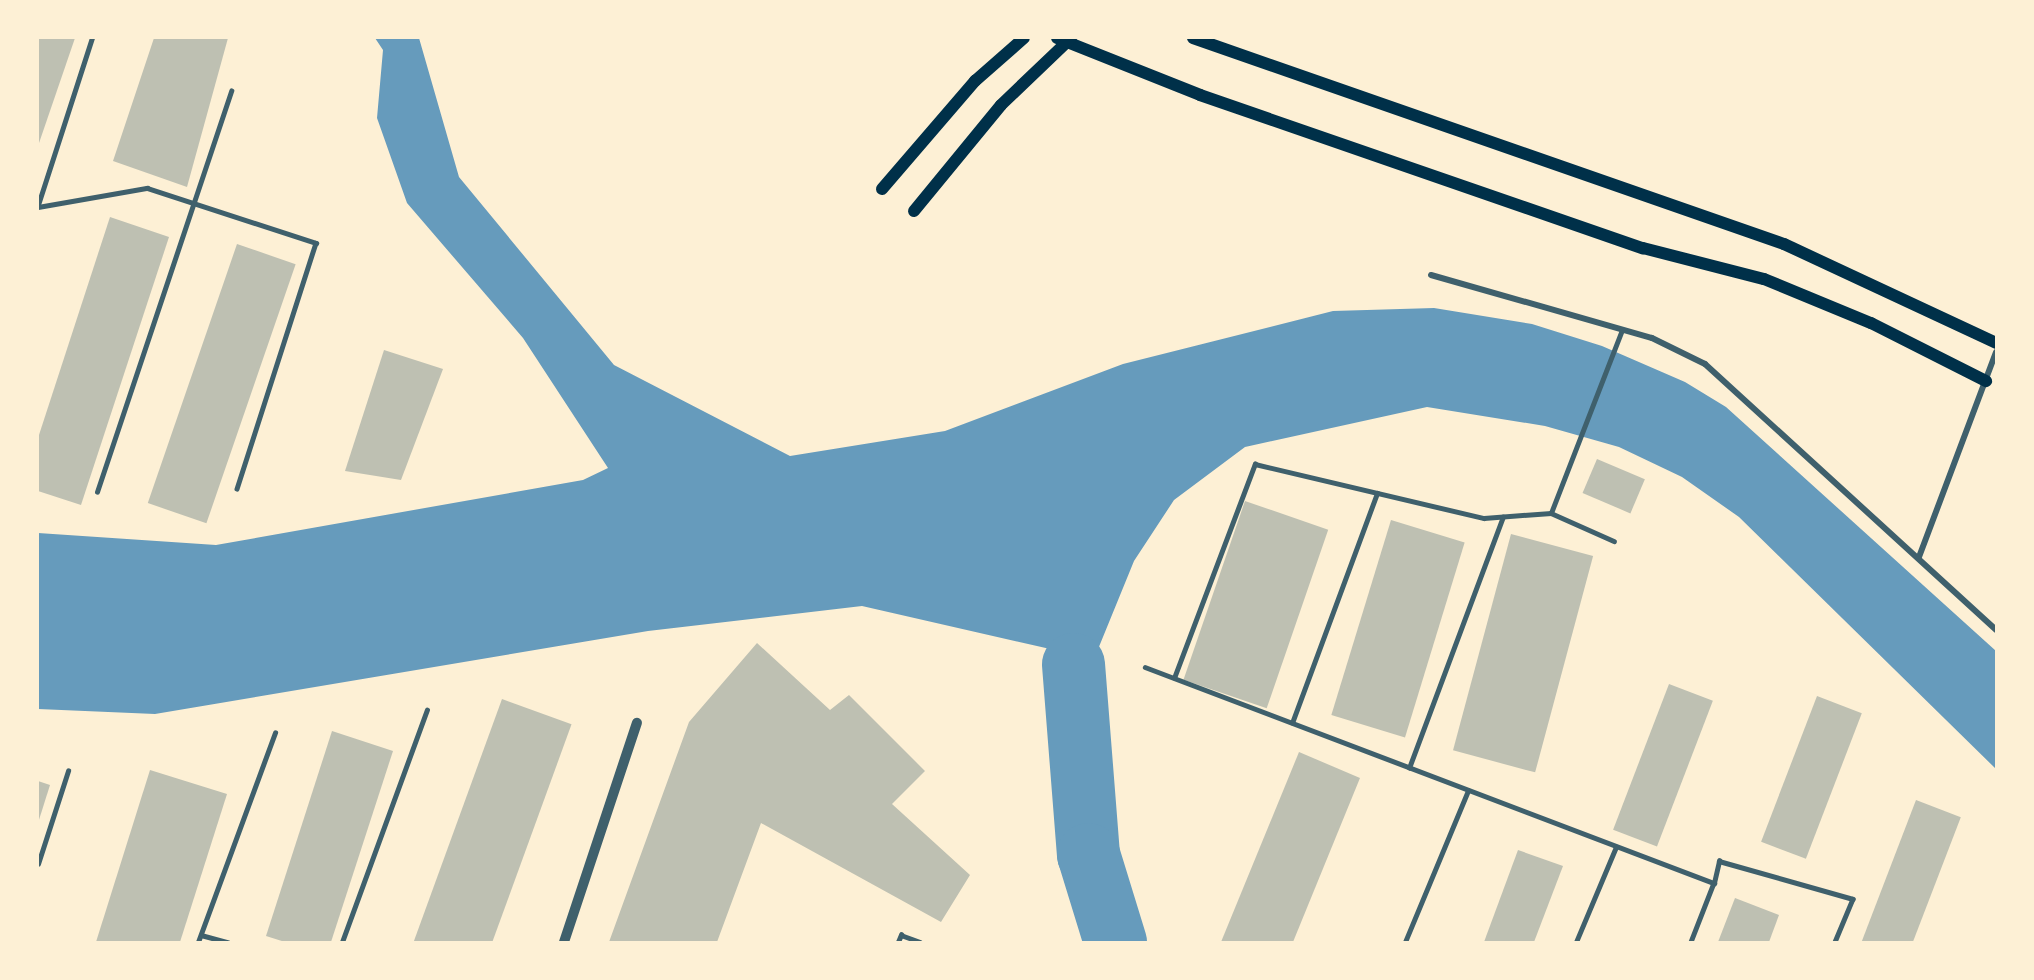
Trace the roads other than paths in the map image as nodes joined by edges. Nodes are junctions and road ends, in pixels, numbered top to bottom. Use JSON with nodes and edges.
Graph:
{"nodes":[{"id":1,"x":92,"y":38,"type":"edge"},
{"id":2,"x":1024,"y":38,"type":"edge"},
{"id":3,"x":1193,"y":38,"type":"edge"},
{"id":4,"x":1065,"y":39,"type":"edge"},
{"id":5,"x":231,"y":91,"type":"dead end"},
{"id":6,"x":882,"y":189,"type":"dead end"},
{"id":7,"x":194,"y":203,"type":"junction"},
{"id":8,"x":38,"y":206,"type":"edge"},
{"id":9,"x":914,"y":211,"type":"dead end"},
{"id":10,"x":1431,"y":275,"type":"dead end"},
{"id":11,"x":1622,"y":330,"type":"junction"},
{"id":12,"x":1996,"y":343,"type":"edge"},
{"id":13,"x":1996,"y":352,"type":"edge"},
{"id":14,"x":1986,"y":381,"type":"junction"},
{"id":15,"x":237,"y":489,"type":"dead end"},
{"id":16,"x":97,"y":492,"type":"dead end"},
{"id":17,"x":1377,"y":493,"type":"junction"},
{"id":18,"x":1551,"y":513,"type":"junction"},
{"id":19,"x":1503,"y":517,"type":"junction"},
{"id":20,"x":1614,"y":541,"type":"dead end"},
{"id":21,"x":1919,"y":557,"type":"junction"},
{"id":22,"x":1996,"y":630,"type":"edge"},
{"id":23,"x":1145,"y":667,"type":"dead end"},
{"id":24,"x":1174,"y":678,"type":"junction"},
{"id":25,"x":427,"y":710,"type":"dead end"},
{"id":26,"x":637,"y":723,"type":"dead end"},
{"id":27,"x":1292,"y":723,"type":"junction"},
{"id":28,"x":275,"y":733,"type":"dead end"},
{"id":29,"x":1410,"y":768,"type":"junction"},
{"id":30,"x":68,"y":771,"type":"dead end"},
{"id":31,"x":1468,"y":791,"type":"junction"},
{"id":32,"x":1616,"y":847,"type":"junction"},
{"id":33,"x":38,"y":864,"type":"edge"},
{"id":34,"x":1714,"y":883,"type":"junction"},
{"id":35,"x":201,"y":934,"type":"junction"},
{"id":36,"x":198,"y":942,"type":"edge"},
{"id":37,"x":228,"y":942,"type":"edge"},
{"id":38,"x":342,"y":942,"type":"edge"},
{"id":39,"x":564,"y":942,"type":"edge"},
{"id":40,"x":898,"y":942,"type":"edge"},
{"id":41,"x":920,"y":942,"type":"edge"},
{"id":42,"x":1405,"y":942,"type":"edge"},
{"id":43,"x":1576,"y":942,"type":"edge"},
{"id":44,"x":1691,"y":942,"type":"edge"},
{"id":45,"x":1835,"y":942,"type":"edge"}],
"edges":[{"from":1,"to":8,"type":"lane"},
{"from":2,"to":6,"type":"main road"},
{"from":3,"to":12,"type":"main road"},
{"from":4,"to":9,"type":"main road"},
{"from":4,"to":14,"type":"main road"},
{"from":5,"to":7,"type":"lane"},
{"from":7,"to":8,"type":"lane"},
{"from":7,"to":15,"type":"lane"},
{"from":7,"to":16,"type":"lane"},
{"from":10,"to":11,"type":"street"},
{"from":11,"to":18,"type":"lane"},
{"from":11,"to":21,"type":"street"},
{"from":13,"to":14,"type":"street"},
{"from":14,"to":21,"type":"street"},
{"from":17,"to":19,"type":"lane"},
{"from":17,"to":24,"type":"lane"},
{"from":17,"to":27,"type":"lane"},
{"from":18,"to":19,"type":"lane"},
{"from":18,"to":20,"type":"lane"},
{"from":19,"to":29,"type":"lane"},
{"from":21,"to":22,"type":"street"},
{"from":23,"to":24,"type":"lane"},
{"from":24,"to":27,"type":"lane"},
{"from":25,"to":38,"type":"lane"},
{"from":26,"to":39,"type":"street"},
{"from":27,"to":29,"type":"lane"},
{"from":28,"to":35,"type":"lane"},
{"from":29,"to":31,"type":"lane"},
{"from":30,"to":33,"type":"lane"},
{"from":31,"to":32,"type":"lane"},
{"from":31,"to":42,"type":"lane"},
{"from":32,"to":34,"type":"lane"},
{"from":32,"to":43,"type":"lane"},
{"from":34,"to":44,"type":"lane"},
{"from":34,"to":45,"type":"lane"},
{"from":35,"to":36,"type":"lane"},
{"from":35,"to":37,"type":"lane"},
{"from":40,"to":41,"type":"lane"}]}
